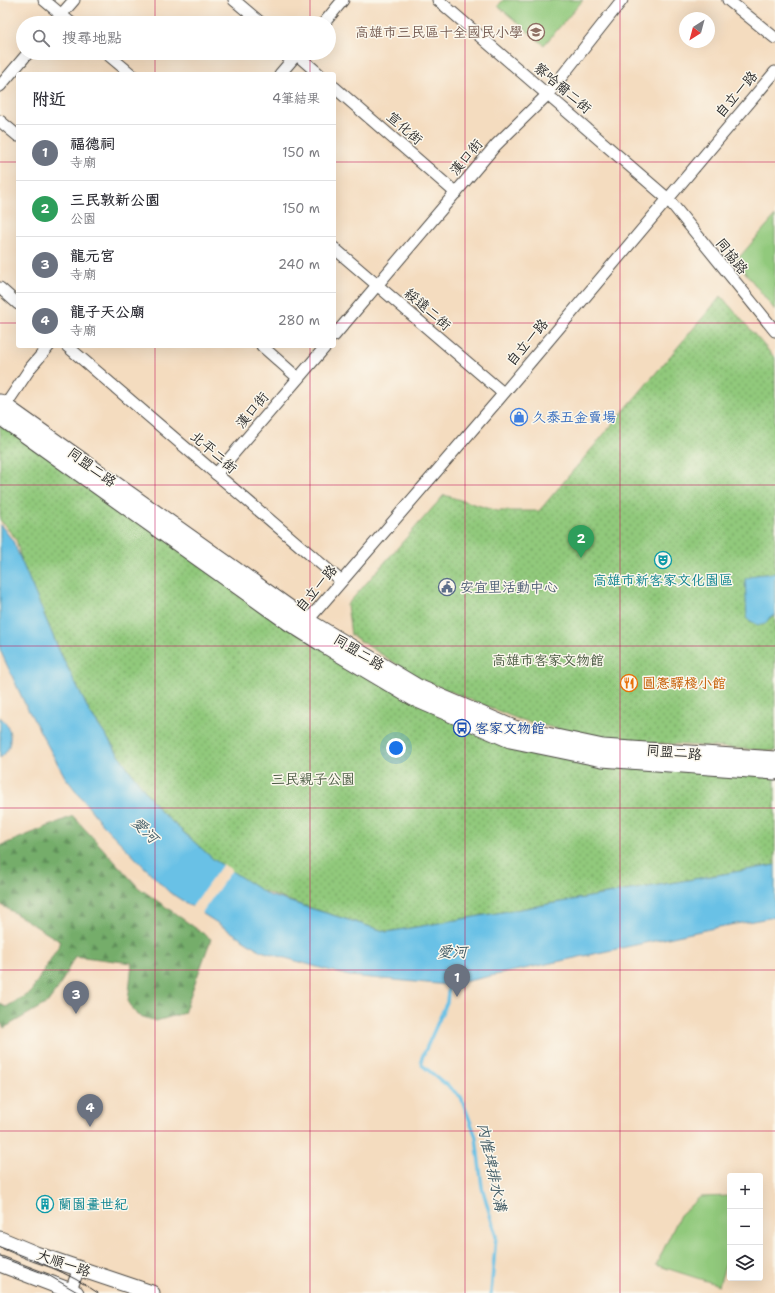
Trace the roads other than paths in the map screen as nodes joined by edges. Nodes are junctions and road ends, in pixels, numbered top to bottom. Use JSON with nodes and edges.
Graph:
{"nodes":[{"id":1,"x":44,"y":0,"type":"edge"},
{"id":2,"x":74,"y":0,"type":"edge"},
{"id":3,"x":234,"y":0,"type":"edge"},
{"id":4,"x":343,"y":0,"type":"edge"},
{"id":5,"x":438,"y":0,"type":"edge"},
{"id":6,"x":622,"y":0,"type":"edge"},
{"id":7,"x":728,"y":0,"type":"edge"},
{"id":8,"x":55,"y":16,"type":"edge"},
{"id":9,"x":60,"y":16,"type":"edge"},
{"id":10,"x":253,"y":16,"type":"edge"},
{"id":11,"x":330,"y":16,"type":"edge"},
{"id":12,"x":775,"y":38,"type":"edge"},
{"id":13,"x":22,"y":60,"type":"edge"},
{"id":14,"x":114,"y":60,"type":"edge"},
{"id":15,"x":291,"y":60,"type":"edge"},
{"id":16,"x":304,"y":60,"type":"edge"},
{"id":17,"x":129,"y":72,"type":"edge"},
{"id":18,"x":282,"y":72,"type":"edge"},
{"id":19,"x":317,"y":72,"type":"edge"},
{"id":20,"x":775,"y":72,"type":"edge"},
{"id":21,"x":0,"y":86,"type":"edge"},
{"id":22,"x":336,"y":89,"type":"edge"},
{"id":23,"x":547,"y":95,"type":"junction"},
{"id":24,"x":0,"y":121,"type":"edge"},
{"id":25,"x":16,"y":134,"type":"edge"},
{"id":26,"x":456,"y":193,"type":"junction"},
{"id":27,"x":668,"y":199,"type":"junction"},
{"id":28,"x":336,"y":250,"type":"edge"},
{"id":29,"x":377,"y":285,"type":"junction"},
{"id":30,"x":0,"y":288,"type":"edge"},
{"id":31,"x":16,"y":302,"type":"edge"},
{"id":32,"x":775,"y":331,"type":"edge"},
{"id":33,"x":336,"y":334,"type":"edge"},
{"id":34,"x":47,"y":348,"type":"edge"},
{"id":35,"x":69,"y":348,"type":"edge"},
{"id":36,"x":264,"y":348,"type":"edge"},
{"id":37,"x":324,"y":348,"type":"edge"},
{"id":38,"x":298,"y":378,"type":"junction"},
{"id":39,"x":503,"y":393,"type":"junction"},
{"id":40,"x":1,"y":409,"type":"edge"},
{"id":41,"x":216,"y":474,"type":"junction"},
{"id":42,"x":341,"y":581,"type":"junction"},
{"id":43,"x":304,"y":625,"type":"junction"},
{"id":44,"x":775,"y":759,"type":"edge"},
{"id":45,"x":775,"y":772,"type":"edge"},
{"id":46,"x":0,"y":1239,"type":"edge"},
{"id":47,"x":0,"y":1264,"type":"edge"},
{"id":48,"x":79,"y":1268,"type":"junction"},
{"id":49,"x":72,"y":1292,"type":"edge"},
{"id":50,"x":152,"y":1293,"type":"edge"}],
"edges":[{"from":1,"to":8,"type":"street"},
{"from":2,"to":9,"type":"street"},
{"from":3,"to":10,"type":"street"},
{"from":4,"to":11,"type":"street"},
{"from":5,"to":23,"type":"street","name":"察哈爾二街"},
{"from":6,"to":23,"type":"street","name":"漢口街"},
{"from":7,"to":12,"type":"street"},
{"from":13,"to":21,"type":"street"},
{"from":14,"to":17,"type":"street"},
{"from":15,"to":18,"type":"street"},
{"from":16,"to":19,"type":"street"},
{"from":20,"to":27,"type":"street","name":"自立一路"},
{"from":22,"to":26,"type":"street","name":"宣化街"},
{"from":23,"to":26,"type":"street","name":"漢口街"},
{"from":23,"to":27,"type":"street","name":"察哈爾二街"},
{"from":24,"to":25,"type":"street"},
{"from":26,"to":29,"type":"street","name":"漢口街"},
{"from":27,"to":32,"type":"street","name":"同協路"},
{"from":27,"to":39,"type":"street","name":"自立一路"},
{"from":28,"to":29,"type":"street","name":"綏遠二街"},
{"from":29,"to":33,"type":"street","name":"漢口街"},
{"from":29,"to":39,"type":"street","name":"綏遠二街"},
{"from":30,"to":31,"type":"street"},
{"from":34,"to":40,"type":"street"},
{"from":35,"to":41,"type":"street","name":"北平二街"},
{"from":36,"to":38,"type":"street"},
{"from":37,"to":38,"type":"street","name":"漢口街"},
{"from":38,"to":41,"type":"street","name":"漢口街"},
{"from":39,"to":42,"type":"street","name":"自立一路"},
{"from":40,"to":43,"type":"street","name":"同盟二路"},
{"from":41,"to":42,"type":"street","name":"北平二街"},
{"from":42,"to":43,"type":"street","name":"自立一路"},
{"from":43,"to":44,"type":"street","name":"同盟二路"},
{"from":43,"to":45,"type":"street","name":"同盟二路"},
{"from":46,"to":48,"type":"street","name":"大順一路"},
{"from":47,"to":49,"type":"street","name":"大順一路"},
{"from":48,"to":49,"type":"street"},
{"from":48,"to":50,"type":"street","name":"大順一路"}]}
